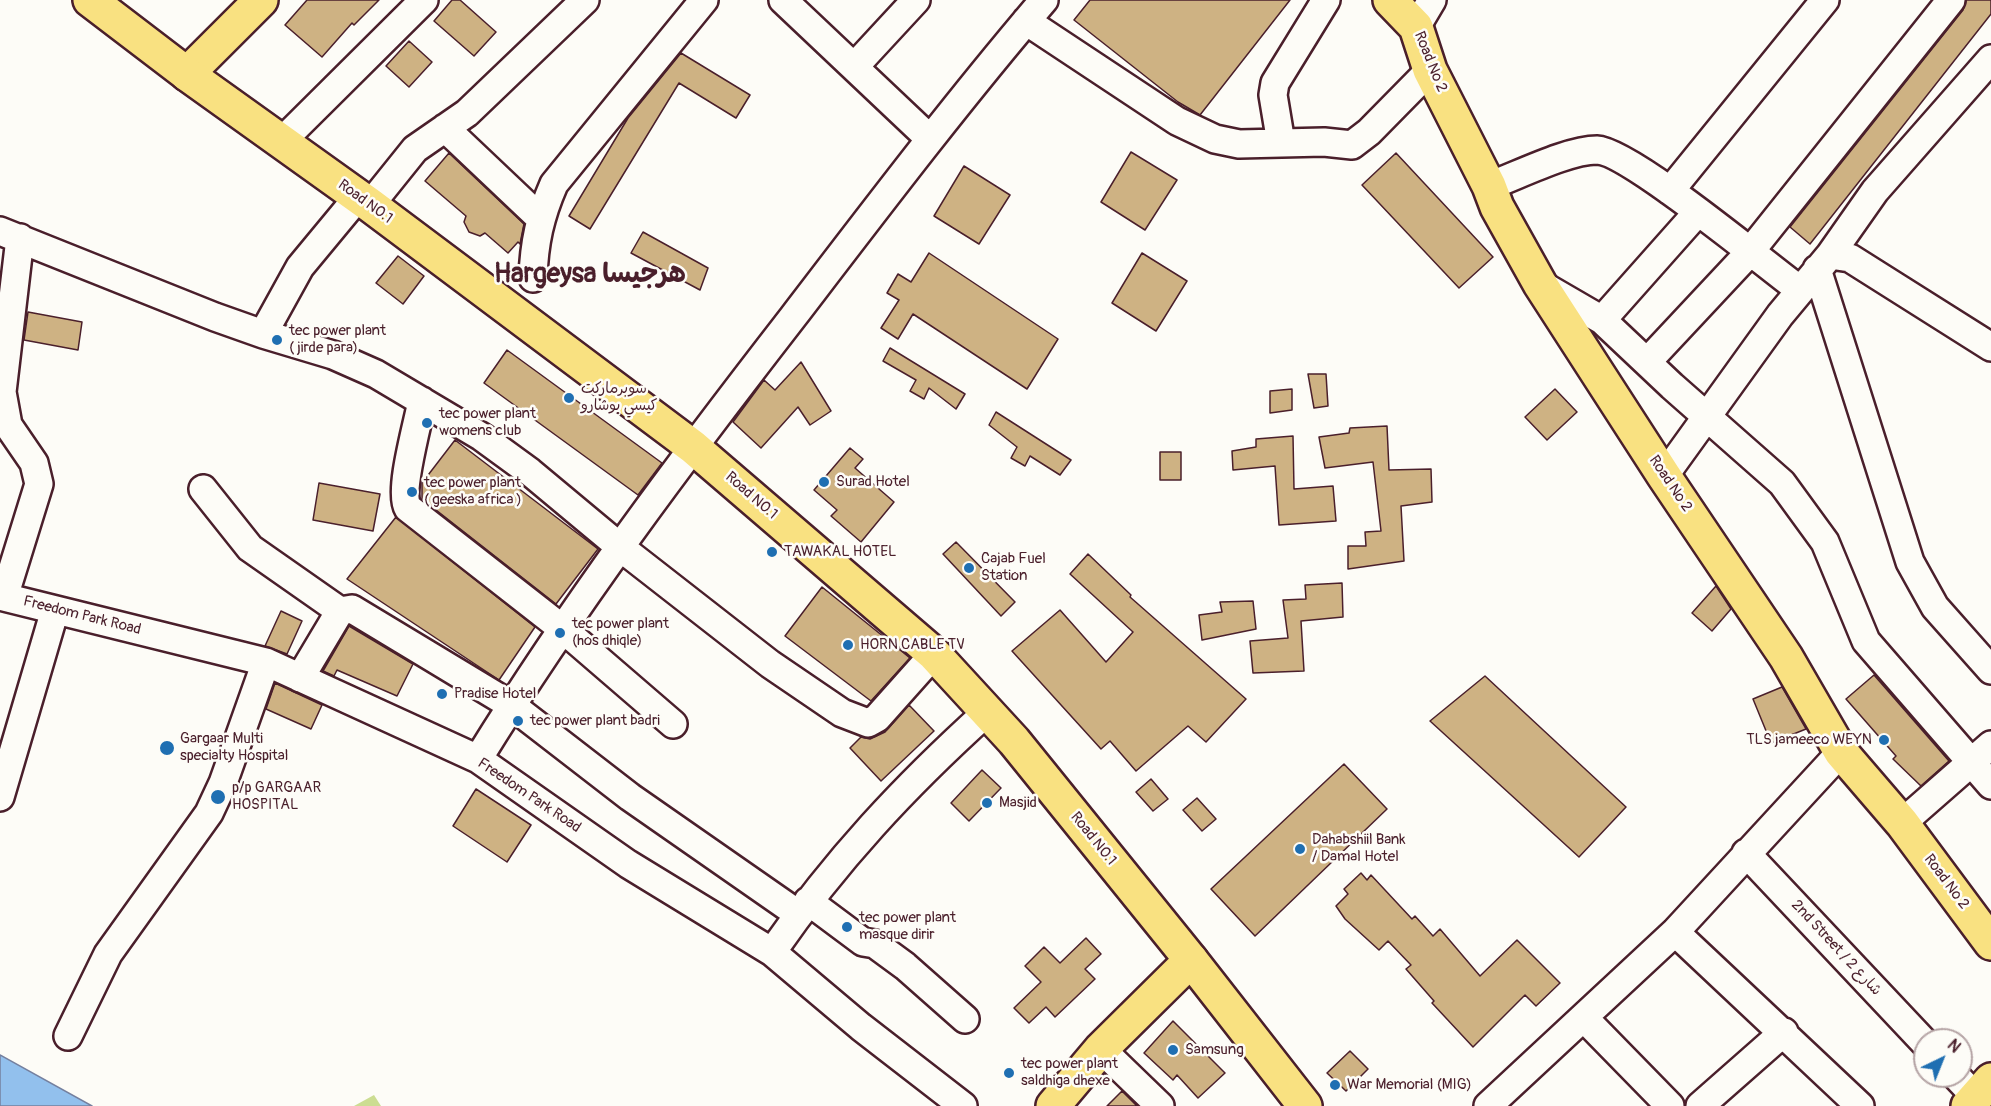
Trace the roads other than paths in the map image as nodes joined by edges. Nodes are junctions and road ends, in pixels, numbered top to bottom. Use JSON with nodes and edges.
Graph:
{"nodes":[{"id":1,"x":90,"y":0,"type":"edge"},
{"id":2,"x":261,"y":0,"type":"edge"},
{"id":3,"x":424,"y":0,"type":"edge"},
{"id":4,"x":585,"y":0,"type":"edge"},
{"id":5,"x":704,"y":0,"type":"edge"},
{"id":6,"x":916,"y":0,"type":"edge"},
{"id":7,"x":1044,"y":0,"type":"edge"},
{"id":8,"x":1326,"y":0,"type":"edge"},
{"id":9,"x":1390,"y":0,"type":"edge"},
{"id":10,"x":1825,"y":0,"type":"edge"},
{"id":11,"x":1951,"y":0,"type":"edge"},
{"id":12,"x":798,"y":5,"type":"edge"},
{"id":13,"x":1424,"y":14,"type":"edge"},
{"id":14,"x":1026,"y":21,"type":"junction"},
{"id":15,"x":1991,"y":59,"type":"edge"},
{"id":16,"x":854,"y":67,"type":"junction"},
{"id":17,"x":1430,"y":70,"type":"junction"},
{"id":18,"x":187,"y":74,"type":"junction"},
{"id":19,"x":445,"y":128,"type":"junction"},
{"id":20,"x":930,"y":139,"type":"junction"},
{"id":21,"x":282,"y":141,"type":"junction"},
{"id":22,"x":1281,"y":143,"type":"junction"},
{"id":23,"x":1489,"y":186,"type":"junction"},
{"id":24,"x":1670,"y":191,"type":"junction"},
{"id":25,"x":364,"y":201,"type":"junction"},
{"id":26,"x":1697,"y":213,"type":"junction"},
{"id":27,"x":540,"y":218,"type":"junction"},
{"id":28,"x":10,"y":235,"type":"edge"},
{"id":29,"x":1749,"y":253,"type":"junction"},
{"id":30,"x":1823,"y":262,"type":"junction"},
{"id":31,"x":533,"y":278,"type":"dead end"},
{"id":32,"x":1540,"y":284,"type":"junction"},
{"id":33,"x":1800,"y":290,"type":"junction"},
{"id":34,"x":1602,"y":320,"type":"junction"},
{"id":35,"x":263,"y":334,"type":"junction"},
{"id":36,"x":1991,"y":347,"type":"edge"},
{"id":37,"x":1647,"y":362,"type":"junction"},
{"id":38,"x":422,"y":401,"type":"junction"},
{"id":39,"x":1707,"y":418,"type":"junction"},
{"id":40,"x":693,"y":447,"type":"junction"},
{"id":41,"x":1664,"y":476,"type":"junction"},
{"id":42,"x":203,"y":489,"type":"dead end"},
{"id":43,"x":620,"y":547,"type":"junction"},
{"id":44,"x":2,"y":596,"type":"edge"},
{"id":45,"x":55,"y":610,"type":"junction"},
{"id":46,"x":339,"y":611,"type":"junction"},
{"id":47,"x":564,"y":630,"type":"junction"},
{"id":48,"x":934,"y":654,"type":"junction"},
{"id":49,"x":266,"y":662,"type":"junction"},
{"id":50,"x":1991,"y":670,"type":"edge"},
{"id":51,"x":300,"y":678,"type":"junction"},
{"id":52,"x":511,"y":705,"type":"junction"},
{"id":53,"x":987,"y":712,"type":"junction"},
{"id":54,"x":673,"y":724,"type":"dead end"},
{"id":55,"x":1841,"y":752,"type":"junction"},
{"id":56,"x":1982,"y":753,"type":"edge"},
{"id":57,"x":478,"y":759,"type":"junction"},
{"id":58,"x":1991,"y":785,"type":"edge"},
{"id":59,"x":0,"y":797,"type":"edge"},
{"id":60,"x":1902,"y":823,"type":"junction"},
{"id":61,"x":1746,"y":853,"type":"junction"},
{"id":62,"x":803,"y":908,"type":"junction"},
{"id":63,"x":1675,"y":932,"type":"junction"},
{"id":64,"x":1991,"y":943,"type":"edge"},
{"id":65,"x":772,"y":952,"type":"junction"},
{"id":66,"x":1191,"y":960,"type":"junction"},
{"id":67,"x":1584,"y":1018,"type":"junction"},
{"id":68,"x":965,"y":1019,"type":"dead end"},
{"id":69,"x":1913,"y":1030,"type":"edge"},
{"id":70,"x":1784,"y":1032,"type":"junction"},
{"id":71,"x":68,"y":1036,"type":"dead end"},
{"id":72,"x":1101,"y":1049,"type":"junction"},
{"id":73,"x":1502,"y":1102,"type":"edge"},
{"id":74,"x":963,"y":1106,"type":"edge"},
{"id":75,"x":1053,"y":1106,"type":"edge"},
{"id":76,"x":1160,"y":1106,"type":"edge"},
{"id":77,"x":1305,"y":1106,"type":"edge"},
{"id":78,"x":1670,"y":1106,"type":"edge"},
{"id":79,"x":1700,"y":1106,"type":"edge"},
{"id":80,"x":1860,"y":1106,"type":"edge"}],
"edges":[{"from":1,"to":18,"type":"main road","name":"Road NO.1"},
{"from":2,"to":18,"type":"main road"},
{"from":3,"to":21,"type":"street"},
{"from":4,"to":19,"type":"street"},
{"from":5,"to":27,"type":"street"},
{"from":6,"to":16,"type":"street"},
{"from":7,"to":14,"type":"street"},
{"from":8,"to":22,"type":"street"},
{"from":9,"to":13,"type":"main road","name":"Road No 2"},
{"from":10,"to":24,"type":"street"},
{"from":11,"to":29,"type":"street"},
{"from":12,"to":16,"type":"street"},
{"from":13,"to":17,"type":"main road","name":"Road No 2"},
{"from":14,"to":20,"type":"street"},
{"from":14,"to":22,"type":"street"},
{"from":15,"to":30,"type":"street"},
{"from":16,"to":20,"type":"street"},
{"from":17,"to":22,"type":"street"},
{"from":17,"to":23,"type":"main road","name":"Road No 2"},
{"from":18,"to":21,"type":"main road","name":"Road NO.1"},
{"from":19,"to":25,"type":"street"},
{"from":19,"to":27,"type":"street"},
{"from":20,"to":40,"type":"street"},
{"from":21,"to":25,"type":"main road","name":"Road NO.1"},
{"from":23,"to":24,"type":"street"},
{"from":23,"to":32,"type":"main road","name":"Road No 2"},
{"from":24,"to":26,"type":"street"},
{"from":25,"to":35,"type":"street"},
{"from":25,"to":40,"type":"main road","name":"Road NO.1"},
{"from":26,"to":29,"type":"street"},
{"from":26,"to":34,"type":"street"},
{"from":27,"to":31,"type":"street"},
{"from":28,"to":35,"type":"street"},
{"from":28,"to":44,"type":"street"},
{"from":29,"to":33,"type":"street"},
{"from":29,"to":37,"type":"street"},
{"from":30,"to":33,"type":"street"},
{"from":30,"to":36,"type":"street"},
{"from":30,"to":50,"type":"street"},
{"from":32,"to":34,"type":"street"},
{"from":32,"to":41,"type":"main road","name":"Road No 2"},
{"from":33,"to":39,"type":"street"},
{"from":34,"to":37,"type":"street"},
{"from":35,"to":38,"type":"street"},
{"from":37,"to":39,"type":"street"},
{"from":38,"to":43,"type":"street"},
{"from":38,"to":47,"type":"street"},
{"from":39,"to":41,"type":"street"},
{"from":39,"to":56,"type":"street"},
{"from":40,"to":43,"type":"street"},
{"from":40,"to":48,"type":"main road","name":"Road NO.1"},
{"from":41,"to":55,"type":"main road","name":"Road No 2"},
{"from":42,"to":46,"type":"street"},
{"from":43,"to":47,"type":"street"},
{"from":43,"to":48,"type":"street"},
{"from":44,"to":45,"type":"street","name":"Freedom Park Road"},
{"from":45,"to":49,"type":"street","name":"Freedom Park Road"},
{"from":45,"to":59,"type":"street"},
{"from":46,"to":51,"type":"street"},
{"from":46,"to":52,"type":"street"},
{"from":47,"to":52,"type":"street"},
{"from":47,"to":54,"type":"street"},
{"from":48,"to":53,"type":"main road","name":"Road NO.1"},
{"from":49,"to":51,"type":"street","name":"Freedom Park Road"},
{"from":49,"to":71,"type":"street"},
{"from":51,"to":57,"type":"street","name":"Freedom Park Road"},
{"from":52,"to":57,"type":"street"},
{"from":52,"to":62,"type":"street"},
{"from":53,"to":62,"type":"street"},
{"from":53,"to":66,"type":"main road","name":"Road NO.1"},
{"from":55,"to":60,"type":"main road","name":"Road No 2"},
{"from":55,"to":61,"type":"street"},
{"from":56,"to":58,"type":"street"},
{"from":56,"to":60,"type":"street"},
{"from":57,"to":65,"type":"street","name":"Freedom Park Road"},
{"from":60,"to":64,"type":"main road","name":"Road No 2"},
{"from":61,"to":63,"type":"street"},
{"from":61,"to":69,"type":"street","name":"2nd Street / شارع 2"},
{"from":62,"to":65,"type":"street"},
{"from":62,"to":68,"type":"street"},
{"from":63,"to":67,"type":"street"},
{"from":63,"to":70,"type":"street"},
{"from":65,"to":74,"type":"street","name":"Freedom Park Road"},
{"from":66,"to":72,"type":"main road"},
{"from":66,"to":77,"type":"main road","name":"Road NO.1"},
{"from":67,"to":73,"type":"street"},
{"from":67,"to":78,"type":"street"},
{"from":70,"to":79,"type":"street"},
{"from":70,"to":80,"type":"street"},
{"from":72,"to":75,"type":"main road"},
{"from":72,"to":76,"type":"street"}]}
